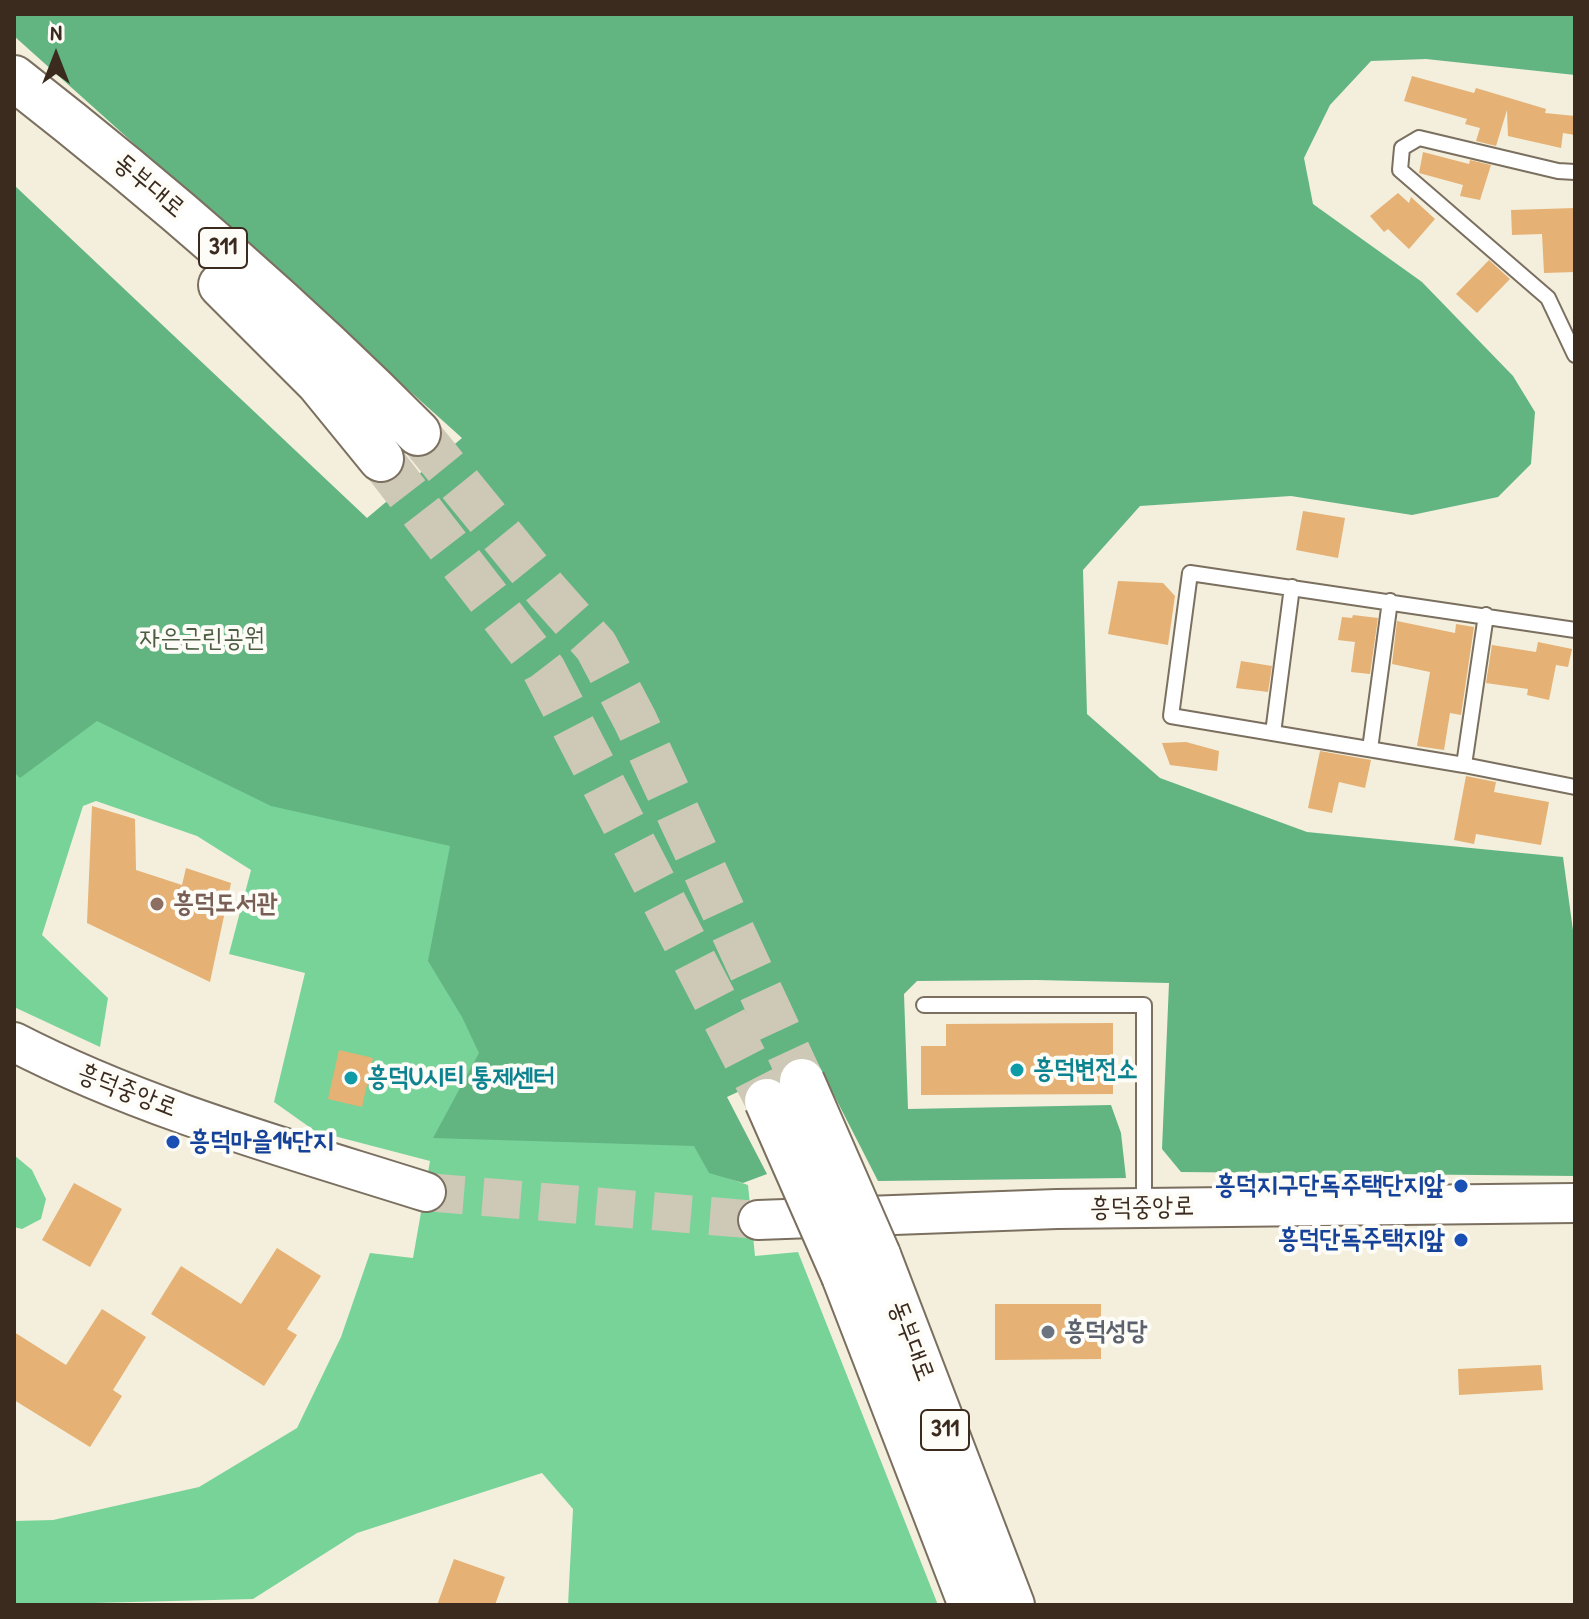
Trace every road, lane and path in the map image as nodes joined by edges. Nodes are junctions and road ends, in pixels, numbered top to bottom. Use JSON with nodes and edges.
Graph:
{"nodes":[{"id":1,"x":14,"y":78,"type":"edge"},
{"id":2,"x":14,"y":111,"type":"edge"},
{"id":3,"x":1575,"y":172,"type":"edge"},
{"id":4,"x":1575,"y":355,"type":"edge"},
{"id":5,"x":418,"y":433,"type":"tunnel mouth"},
{"id":6,"x":381,"y":459,"type":"tunnel mouth"},
{"id":7,"x":1292,"y":587,"type":"junction"},
{"id":8,"x":1390,"y":601,"type":"junction"},
{"id":9,"x":1486,"y":615,"type":"junction"},
{"id":10,"x":1575,"y":630,"type":"edge"},
{"id":11,"x":1273,"y":733,"type":"junction"},
{"id":12,"x":1370,"y":749,"type":"junction"},
{"id":13,"x":1464,"y":765,"type":"junction"},
{"id":14,"x":1575,"y":787,"type":"edge"},
{"id":15,"x":924,"y":1005,"type":"dead end"},
{"id":16,"x":14,"y":1042,"type":"edge"},
{"id":17,"x":784,"y":1091,"type":"tunnel mouth"},
{"id":18,"x":426,"y":1192,"type":"tunnel mouth"},
{"id":19,"x":1575,"y":1203,"type":"edge"},
{"id":20,"x":1144,"y":1208,"type":"junction"},
{"id":21,"x":758,"y":1220,"type":"tunnel mouth"},
{"id":22,"x":861,"y":1265,"type":"junction"},
{"id":23,"x":971,"y":1605,"type":"edge"},
{"id":24,"x":1012,"y":1605,"type":"edge"}],
"edges":[{"from":1,"to":5,"type":"highway","name":"동부대로","number":"311"},
{"from":2,"to":6,"type":"highway","name":"동부대로","number":"311"},
{"from":3,"to":4,"type":"lane"},
{"from":7,"to":8,"type":"lane"},
{"from":7,"to":11,"type":"lane"},
{"from":7,"to":11,"type":"lane"},
{"from":8,"to":9,"type":"lane"},
{"from":8,"to":12,"type":"lane"},
{"from":9,"to":10,"type":"lane"},
{"from":9,"to":13,"type":"lane"},
{"from":11,"to":12,"type":"lane"},
{"from":12,"to":13,"type":"lane"},
{"from":13,"to":14,"type":"lane"},
{"from":15,"to":20,"type":"lane"},
{"from":16,"to":18,"type":"street","name":"흥덕중앙로"},
{"from":17,"to":22,"type":"highway","name":"동부대로","number":"311","bridge":true},
{"from":19,"to":20,"type":"street","name":"흥덕중앙로"},
{"from":20,"to":21,"type":"street","name":"흥덕중앙로"},
{"from":22,"to":23,"type":"highway","name":"동부대로","number":"311"},
{"from":22,"to":24,"type":"highway","name":"동부대로","number":"311"}]}
